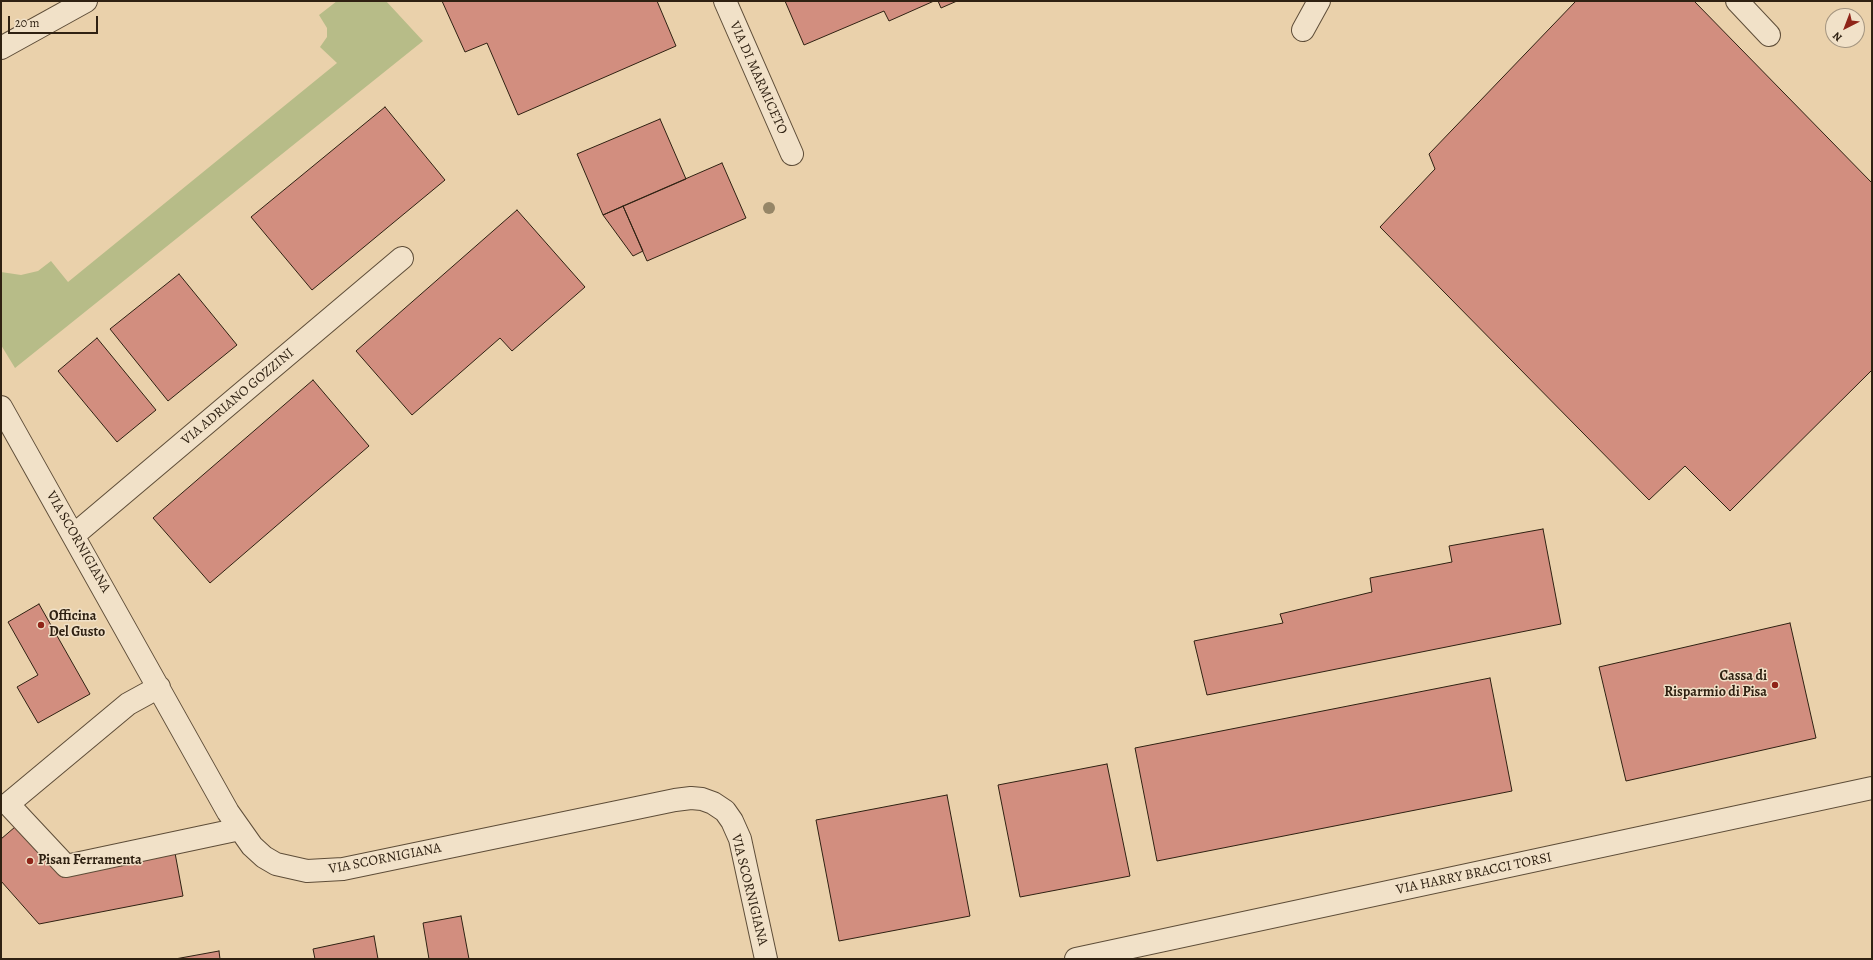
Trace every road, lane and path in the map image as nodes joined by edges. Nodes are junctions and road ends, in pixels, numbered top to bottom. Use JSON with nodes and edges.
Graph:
{"nodes":[{"id":1,"x":86,"y":1,"type":"edge"},
{"id":2,"x":725,"y":1,"type":"edge"},
{"id":3,"x":1319,"y":1,"type":"edge"},
{"id":4,"x":1737,"y":1,"type":"edge"},
{"id":5,"x":1303,"y":30,"type":"dead end"},
{"id":6,"x":1770,"y":35,"type":"dead end"},
{"id":7,"x":1,"y":48,"type":"edge"},
{"id":8,"x":792,"y":154,"type":"dead end"},
{"id":9,"x":402,"y":258,"type":"dead end"},
{"id":10,"x":1,"y":407,"type":"edge"},
{"id":11,"x":74,"y":535,"type":"junction"},
{"id":12,"x":160,"y":687,"type":"junction"},
{"id":13,"x":1872,"y":788,"type":"edge"},
{"id":14,"x":240,"y":829,"type":"junction"},
{"id":15,"x":766,"y":959,"type":"edge"},
{"id":16,"x":1076,"y":959,"type":"edge"}],
"edges":[{"from":1,"to":7,"type":"street"},
{"from":2,"to":8,"type":"street","name":"VIA DI MARMICETO"},
{"from":3,"to":5,"type":"street"},
{"from":4,"to":6,"type":"street"},
{"from":9,"to":11,"type":"street","name":"VIA ADRIANO GOZZINI"},
{"from":10,"to":11,"type":"street","name":"VIA SCORNIGIANA"},
{"from":11,"to":12,"type":"street","name":"VIA SCORNIGIANA"},
{"from":12,"to":14,"type":"street","name":"VIA SCORNIGIANA"},
{"from":12,"to":14,"type":"street"},
{"from":13,"to":16,"type":"street","name":"VIA HARRY BRACCI TORSI"},
{"from":14,"to":15,"type":"street","name":"VIA SCORNIGIANA"}]}
